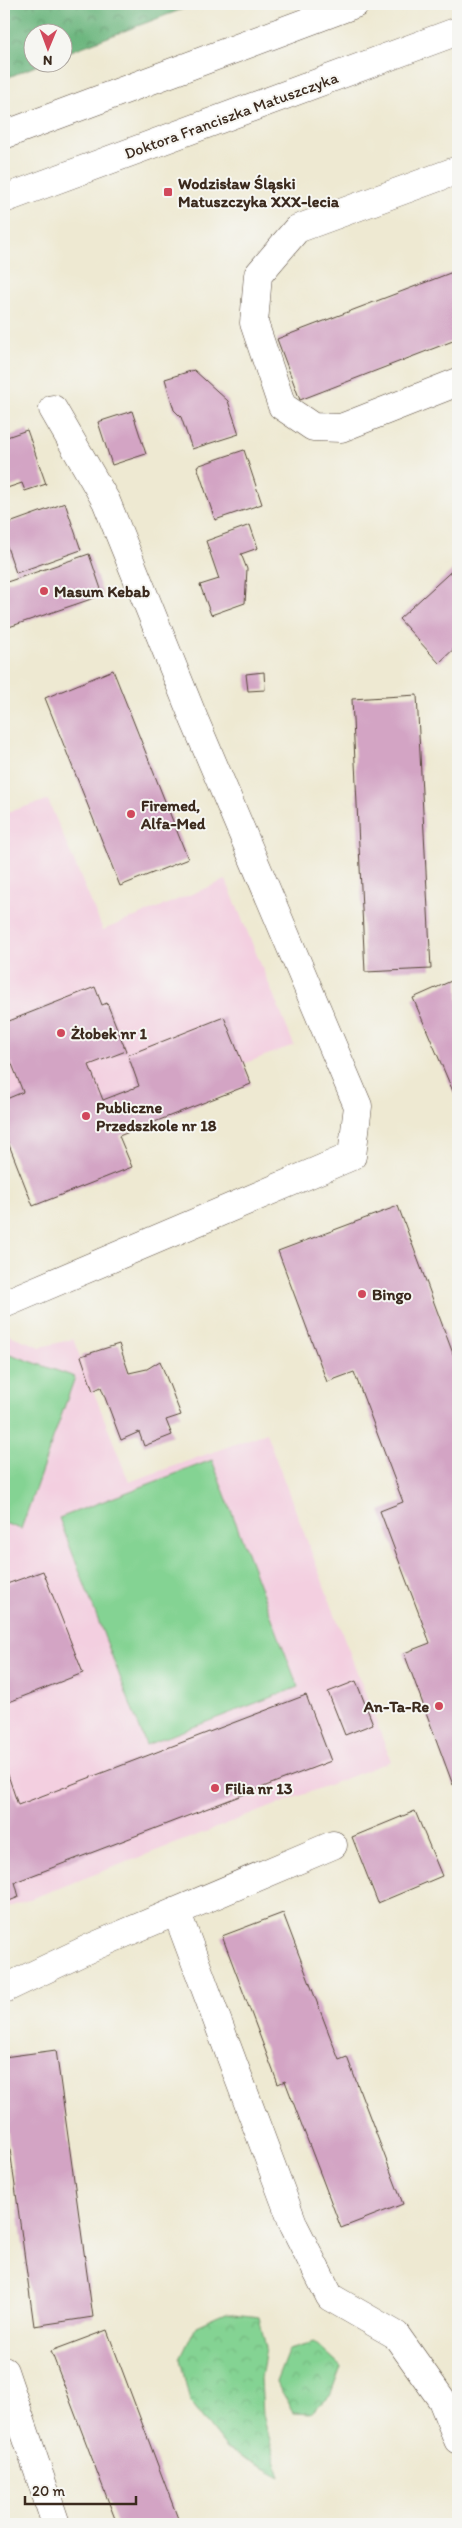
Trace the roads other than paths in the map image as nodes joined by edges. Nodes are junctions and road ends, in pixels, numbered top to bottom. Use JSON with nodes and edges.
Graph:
{"nodes":[{"id":1,"x":355,"y":4,"type":"edge"},
{"id":2,"x":458,"y":31,"type":"edge"},
{"id":3,"x":4,"y":135,"type":"edge"},
{"id":4,"x":458,"y":170,"type":"edge"},
{"id":5,"x":4,"y":199,"type":"edge"},
{"id":6,"x":458,"y":382,"type":"edge"},
{"id":7,"x":53,"y":409,"type":"dead end"},
{"id":8,"x":4,"y":1304,"type":"edge"},
{"id":9,"x":333,"y":1845,"type":"dead end"},
{"id":10,"x":177,"y":1913,"type":"junction"},
{"id":11,"x":4,"y":1989,"type":"edge"},
{"id":12,"x":4,"y":2371,"type":"edge"},
{"id":13,"x":458,"y":2440,"type":"edge"},
{"id":14,"x":56,"y":2524,"type":"edge"}],
"edges":[{"from":1,"to":3,"type":"street"},
{"from":2,"to":5,"type":"street","name":"Doktora Franciszka Matuszczyka"},
{"from":4,"to":6,"type":"street"},
{"from":7,"to":8,"type":"street"},
{"from":9,"to":10,"type":"street"},
{"from":10,"to":11,"type":"street"},
{"from":10,"to":13,"type":"street"},
{"from":12,"to":14,"type":"street"}]}
